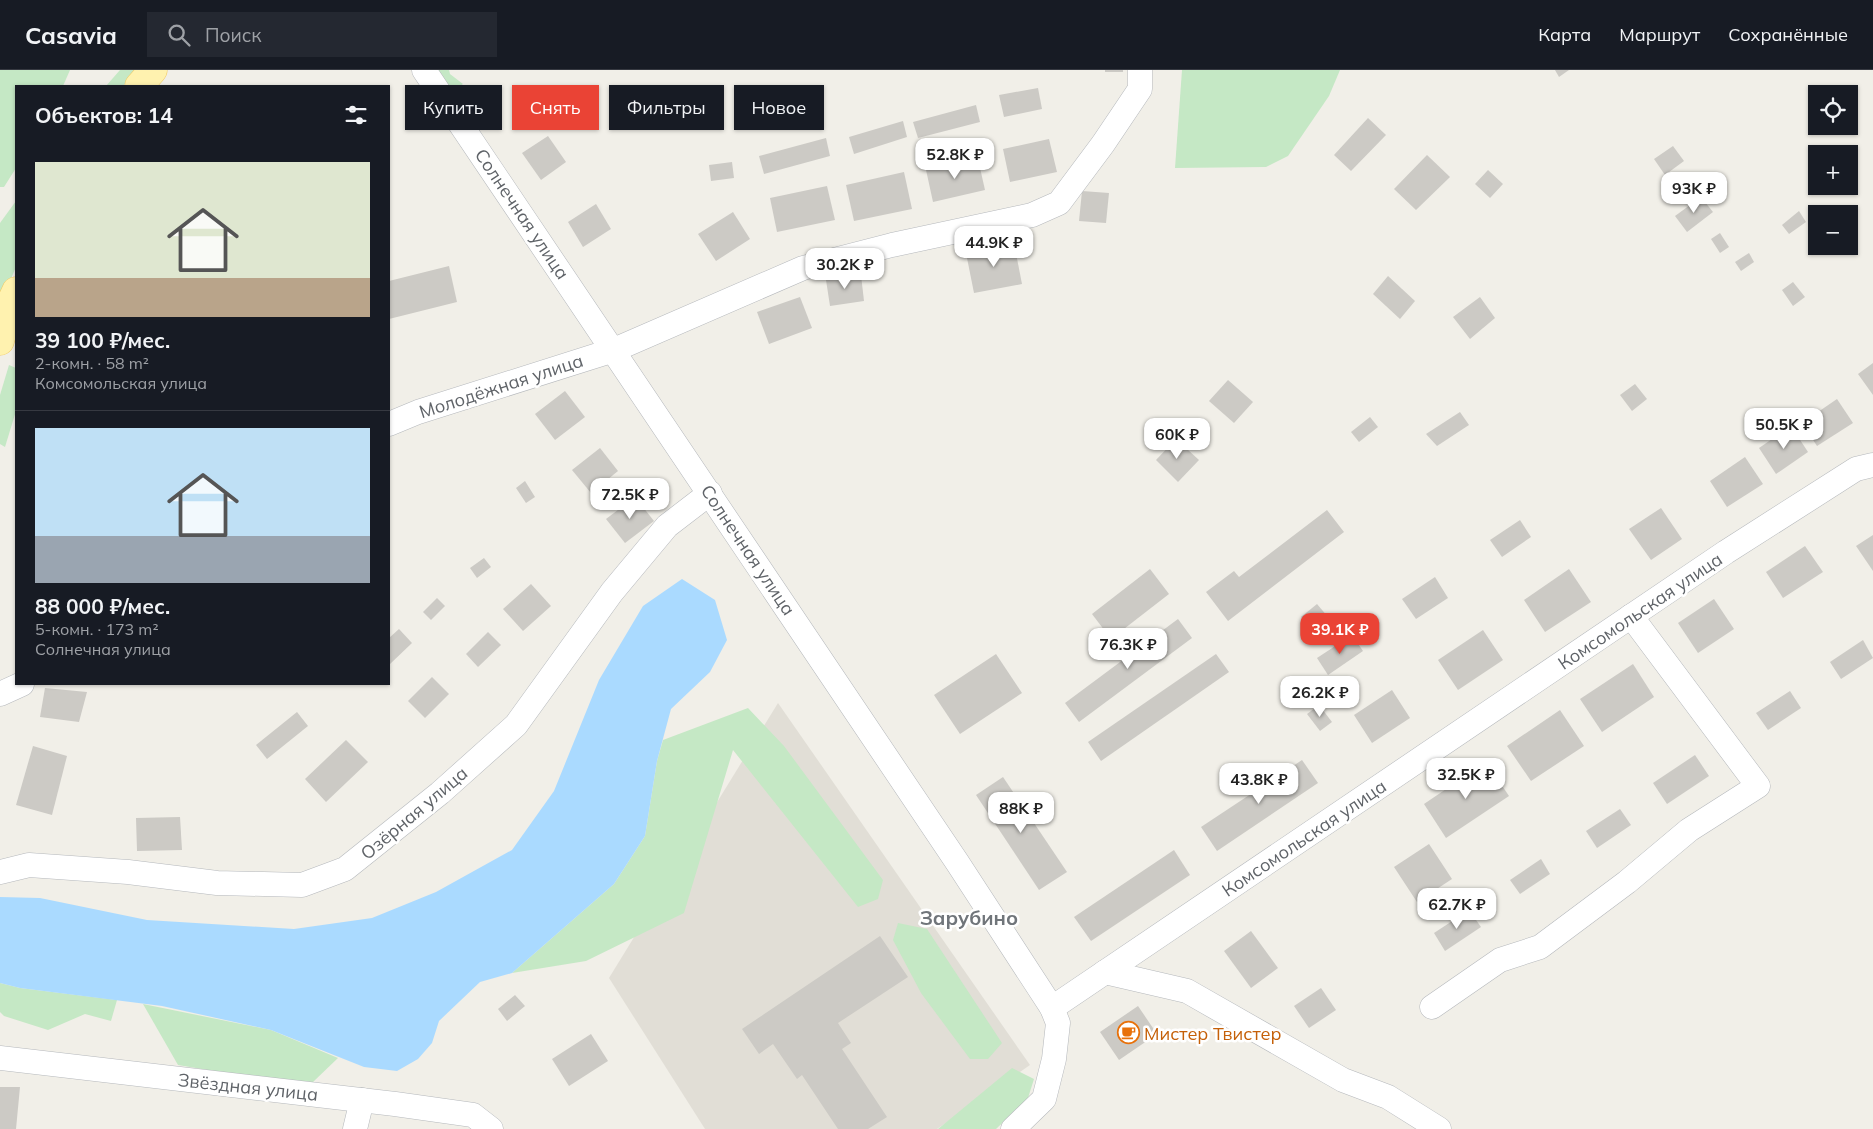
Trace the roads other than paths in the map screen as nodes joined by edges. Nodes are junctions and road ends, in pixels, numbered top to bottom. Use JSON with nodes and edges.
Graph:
{"nodes":[{"id":1,"x":152,"y":70,"type":"edge"},
{"id":2,"x":424,"y":70,"type":"edge"},
{"id":3,"x":1140,"y":70,"type":"edge"},
{"id":4,"x":140,"y":85,"type":"edge"},
{"id":5,"x":15,"y":296,"type":"edge"},
{"id":6,"x":7,"y":332,"type":"edge"},
{"id":7,"x":614,"y":350,"type":"junction"},
{"id":8,"x":390,"y":424,"type":"edge"},
{"id":9,"x":1873,"y":465,"type":"edge"},
{"id":10,"x":710,"y":493,"type":"junction"},
{"id":11,"x":1631,"y":616,"type":"junction"},
{"id":12,"x":20,"y":685,"type":"edge"},
{"id":13,"x":0,"y":694,"type":"edge"},
{"id":14,"x":0,"y":872,"type":"edge"},
{"id":15,"x":1105,"y":972,"type":"junction"},
{"id":16,"x":1432,"y":1007,"type":"dead end"},
{"id":17,"x":1052,"y":1008,"type":"junction"},
{"id":18,"x":0,"y":1058,"type":"edge"},
{"id":19,"x":362,"y":1100,"type":"junction"},
{"id":20,"x":355,"y":1129,"type":"edge"},
{"id":21,"x":491,"y":1129,"type":"edge"},
{"id":22,"x":1013,"y":1129,"type":"edge"},
{"id":23,"x":1439,"y":1129,"type":"edge"}],
"edges":[{"from":1,"to":4,"type":"main road"},
{"from":2,"to":7,"type":"street","name":"Солнечная улица"},
{"from":3,"to":7,"type":"street","name":"Молодёжная улица"},
{"from":5,"to":6,"type":"main road"},
{"from":7,"to":8,"type":"street","name":"Молодёжная улица"},
{"from":7,"to":10,"type":"street","name":"Солнечная улица"},
{"from":9,"to":11,"type":"street","name":"Комсомольская улица"},
{"from":10,"to":14,"type":"street","name":"Озёрная улица"},
{"from":10,"to":17,"type":"street","name":"Солнечная улица"},
{"from":11,"to":15,"type":"street","name":"Комсомольская улица"},
{"from":11,"to":16,"type":"street"},
{"from":12,"to":13,"type":"street"},
{"from":15,"to":17,"type":"street","name":"Комсомольская улица"},
{"from":15,"to":23,"type":"street"},
{"from":17,"to":22,"type":"street"},
{"from":18,"to":19,"type":"street","name":"Звёздная улица"},
{"from":19,"to":20,"type":"street"},
{"from":19,"to":21,"type":"street","name":"Звёздная улица"}]}
